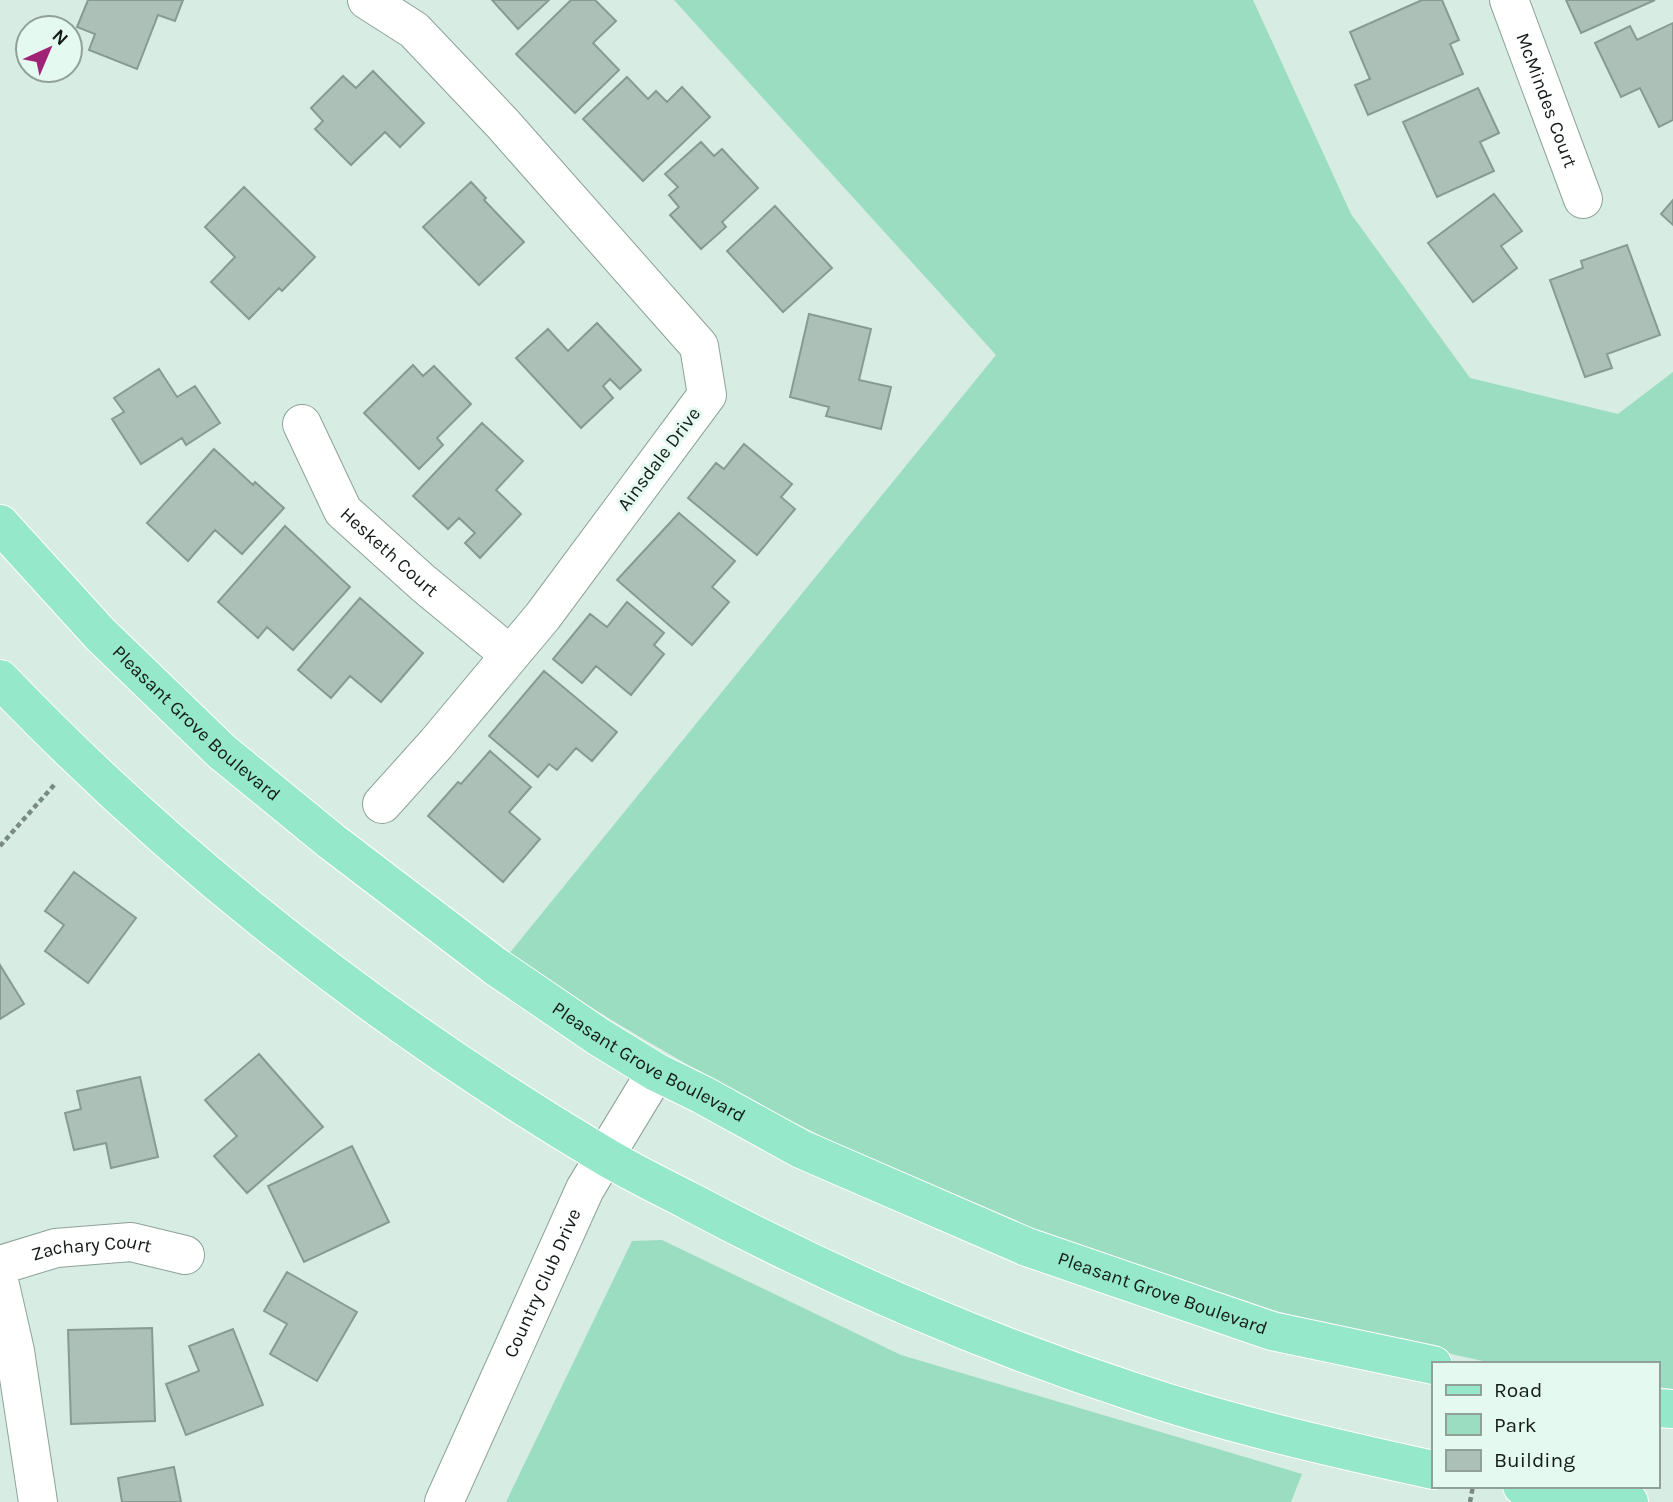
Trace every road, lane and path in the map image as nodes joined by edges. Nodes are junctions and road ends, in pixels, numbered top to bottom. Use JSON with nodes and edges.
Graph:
{"nodes":[{"id":1,"x":367,"y":0,"type":"edge"},
{"id":2,"x":1509,"y":0,"type":"edge"},
{"id":3,"x":1583,"y":199,"type":"dead end"},
{"id":4,"x":302,"y":425,"type":"dead end"},
{"id":5,"x":0,"y":524,"type":"edge"},
{"id":6,"x":509,"y":654,"type":"junction"},
{"id":7,"x":0,"y":679,"type":"edge"},
{"id":8,"x":78,"y":756,"type":"junction"},
{"id":9,"x":382,"y":804,"type":"dead end"},
{"id":10,"x":0,"y":846,"type":"edge"},
{"id":11,"x":656,"y":1072,"type":"junction"},
{"id":12,"x":603,"y":1156,"type":"junction"},
{"id":13,"x":185,"y":1255,"type":"dead end"},
{"id":14,"x":0,"y":1265,"type":"edge"},
{"id":15,"x":0,"y":1285,"type":"edge"},
{"id":16,"x":1432,"y":1365,"type":"edge"},
{"id":17,"x":1432,"y":1470,"type":"edge"},
{"id":18,"x":1535,"y":1488,"type":"edge"},
{"id":19,"x":38,"y":1502,"type":"edge"},
{"id":20,"x":444,"y":1502,"type":"edge"},
{"id":21,"x":1629,"y":1502,"type":"edge"}],
"edges":[{"from":1,"to":6,"type":"street","name":"Ainsdale Drive"},
{"from":2,"to":3,"type":"street","name":"McMindes Court"},
{"from":4,"to":6,"type":"street","name":"Hesketh Court"},
{"from":5,"to":11,"type":"main road","name":"Pleasant Grove Boulevard"},
{"from":6,"to":9,"type":"street","name":"Ainsdale Drive"},
{"from":7,"to":8,"type":"main road"},
{"from":8,"to":10,"type":"path"},
{"from":8,"to":12,"type":"main road"},
{"from":11,"to":12,"type":"street","name":"Country Club Drive"},
{"from":11,"to":16,"type":"main road","name":"Pleasant Grove Boulevard"},
{"from":12,"to":17,"type":"main road"},
{"from":12,"to":20,"type":"street","name":"Country Club Drive"},
{"from":13,"to":14,"type":"street","name":"Zachary Court"},
{"from":15,"to":19,"type":"street"},
{"from":18,"to":21,"type":"main road"}]}
